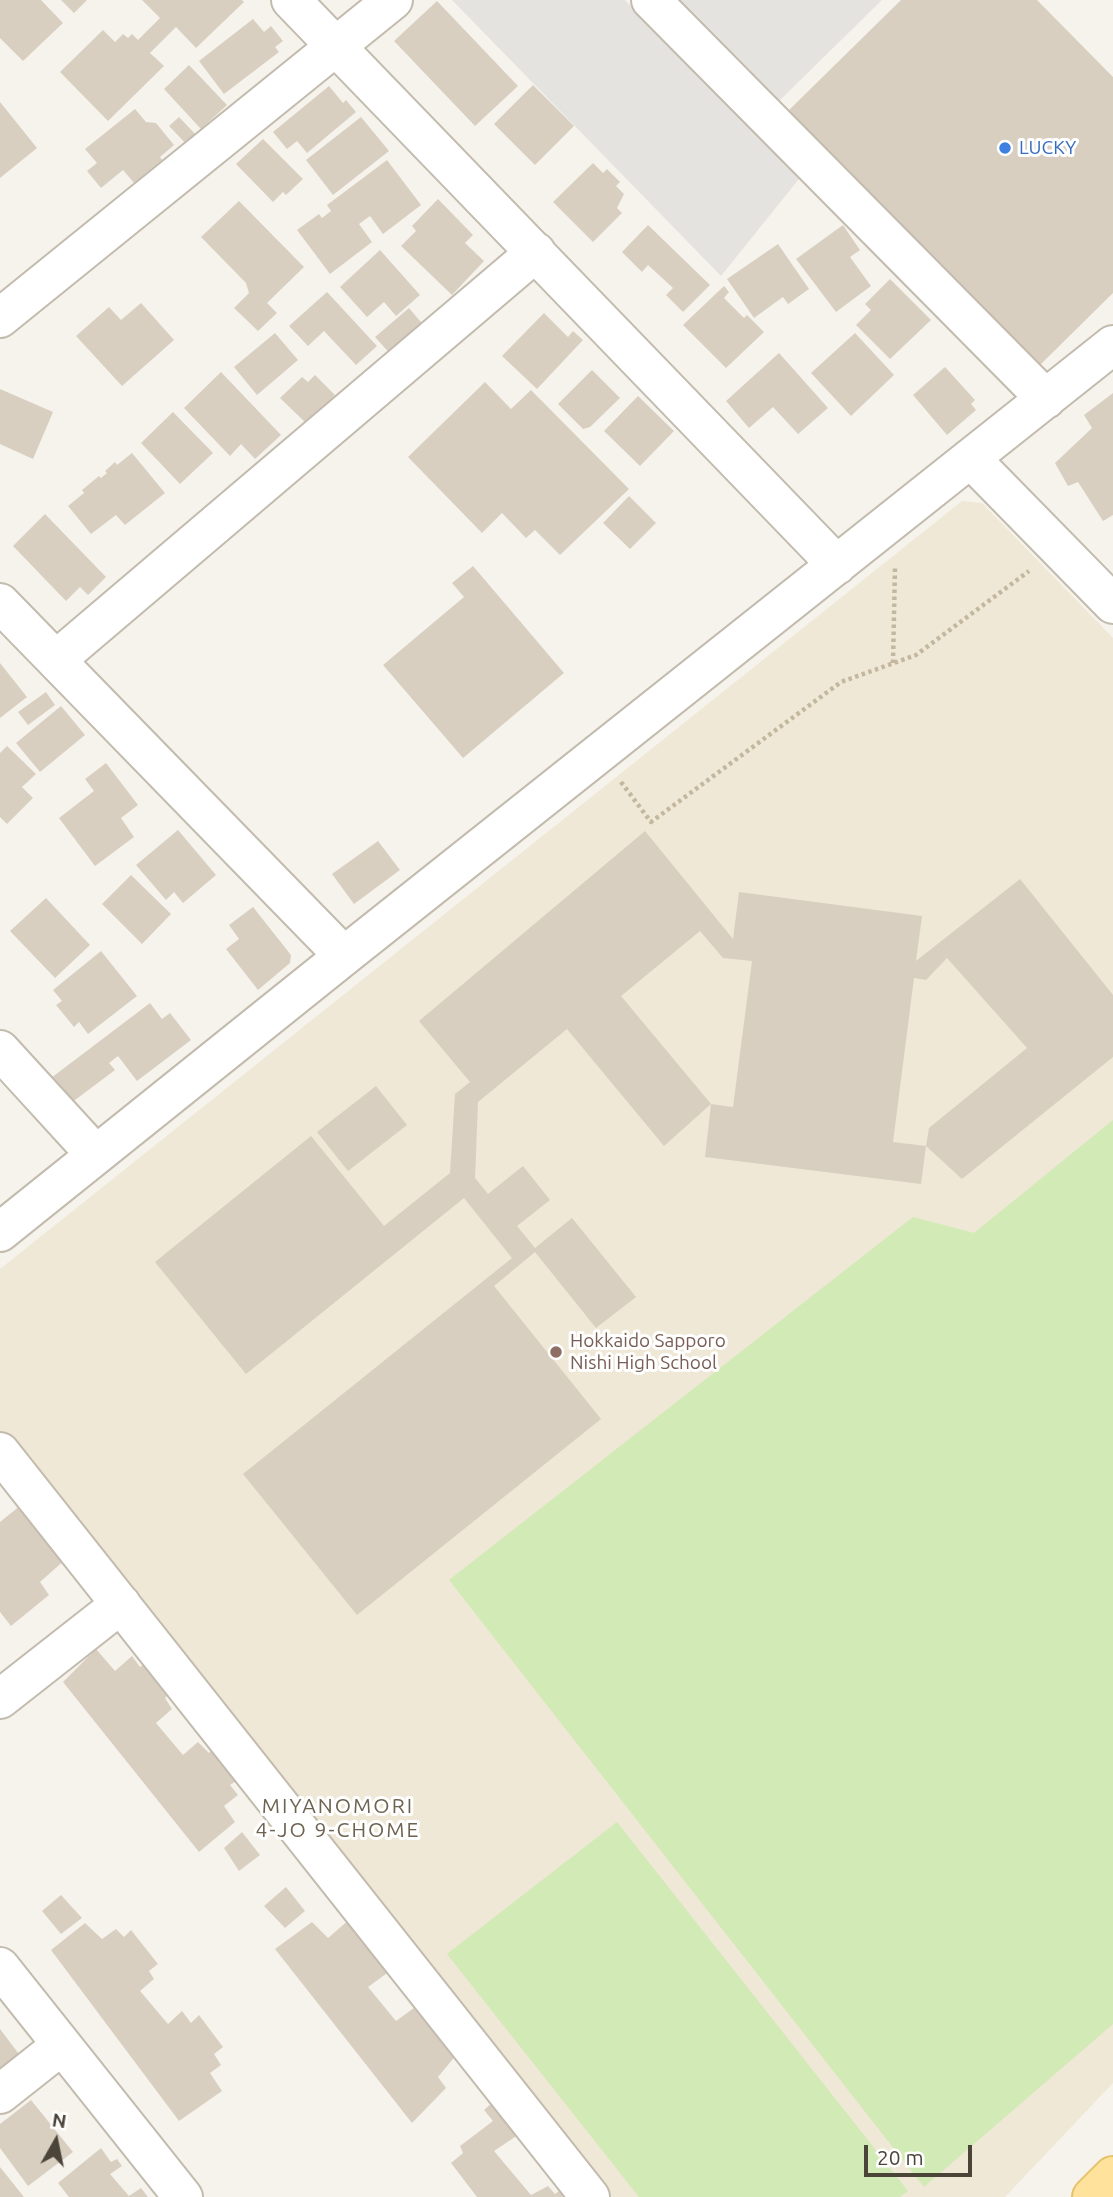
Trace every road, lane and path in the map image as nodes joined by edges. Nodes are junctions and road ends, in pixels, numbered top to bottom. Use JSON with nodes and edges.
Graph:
{"nodes":[{"id":1,"x":291,"y":0,"type":"edge"},
{"id":2,"x":393,"y":0,"type":"edge"},
{"id":3,"x":651,"y":0,"type":"edge"},
{"id":4,"x":337,"y":46,"type":"junction"},
{"id":5,"x":536,"y":252,"type":"junction"},
{"id":6,"x":0,"y":318,"type":"edge"},
{"id":7,"x":1113,"y":345,"type":"edge"},
{"id":8,"x":1046,"y":399,"type":"junction"},
{"id":9,"x":971,"y":459,"type":"junction"},
{"id":10,"x":895,"y":562,"type":"dead end"},
{"id":11,"x":837,"y":565,"type":"junction"},
{"id":12,"x":1031,"y":570,"type":"dead end"},
{"id":13,"x":1113,"y":604,"type":"edge"},
{"id":14,"x":6,"y":619,"type":"edge"},
{"id":15,"x":56,"y":660,"type":"junction"},
{"id":16,"x":893,"y":663,"type":"junction"},
{"id":17,"x":615,"y":773,"type":"dead end"},
{"id":18,"x":344,"y":956,"type":"junction"},
{"id":19,"x":0,"y":1050,"type":"edge"},
{"id":20,"x":96,"y":1155,"type":"junction"},
{"id":21,"x":0,"y":1232,"type":"edge"},
{"id":22,"x":0,"y":1452,"type":"edge"},
{"id":23,"x":121,"y":1604,"type":"junction"},
{"id":24,"x":0,"y":1699,"type":"edge"},
{"id":25,"x":0,"y":1967,"type":"edge"},
{"id":26,"x":62,"y":2045,"type":"junction"},
{"id":27,"x":0,"y":2094,"type":"edge"},
{"id":28,"x":1113,"y":2176,"type":"edge"},
{"id":29,"x":183,"y":2197,"type":"edge"},
{"id":30,"x":590,"y":2197,"type":"edge"},
{"id":31,"x":1092,"y":2197,"type":"edge"}],
"edges":[{"from":1,"to":4,"type":"street"},
{"from":2,"to":4,"type":"street"},
{"from":3,"to":8,"type":"street"},
{"from":4,"to":5,"type":"street"},
{"from":4,"to":6,"type":"street"},
{"from":5,"to":11,"type":"street"},
{"from":5,"to":15,"type":"street"},
{"from":7,"to":8,"type":"street"},
{"from":8,"to":9,"type":"street"},
{"from":9,"to":11,"type":"street"},
{"from":9,"to":13,"type":"street"},
{"from":10,"to":16,"type":"path"},
{"from":11,"to":18,"type":"street"},
{"from":12,"to":16,"type":"path"},
{"from":14,"to":15,"type":"street"},
{"from":15,"to":18,"type":"street"},
{"from":16,"to":17,"type":"path"},
{"from":18,"to":20,"type":"street"},
{"from":19,"to":20,"type":"street"},
{"from":20,"to":21,"type":"street"},
{"from":22,"to":23,"type":"street"},
{"from":23,"to":24,"type":"street"},
{"from":23,"to":30,"type":"street"},
{"from":25,"to":26,"type":"street"},
{"from":26,"to":27,"type":"street"},
{"from":26,"to":29,"type":"street"},
{"from":28,"to":31,"type":"main road"}]}
